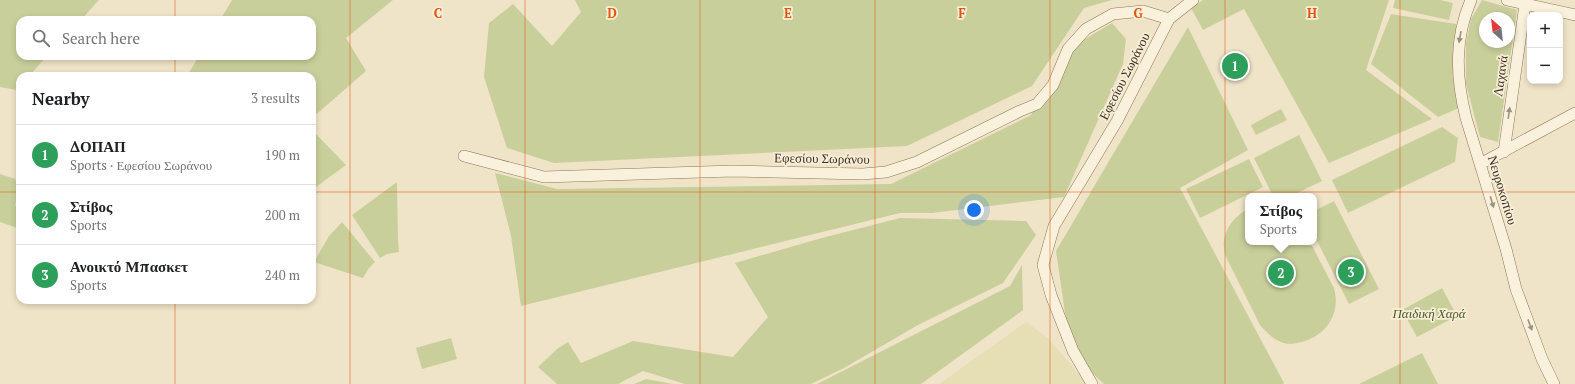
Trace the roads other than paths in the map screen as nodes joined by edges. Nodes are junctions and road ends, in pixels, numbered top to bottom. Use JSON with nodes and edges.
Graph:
{"nodes":[{"id":1,"x":1193,"y":0,"type":"edge"},
{"id":2,"x":1471,"y":0,"type":"edge"},
{"id":3,"x":1507,"y":0,"type":"edge"},
{"id":4,"x":1525,"y":5,"type":"junction"},
{"id":5,"x":1575,"y":15,"type":"edge"},
{"id":6,"x":1169,"y":19,"type":"junction"},
{"id":7,"x":1575,"y":114,"type":"edge"},
{"id":8,"x":1504,"y":152,"type":"junction"},
{"id":9,"x":464,"y":156,"type":"dead end"},
{"id":10,"x":1480,"y":164,"type":"junction"},
{"id":11,"x":1092,"y":384,"type":"edge"},
{"id":12,"x":1554,"y":384,"type":"edge"}],
"edges":[{"from":1,"to":6,"type":"street","name":"Εφεσίου Σωράνου"},
{"from":2,"to":10,"type":"street","name":"Νευροκοπίου","one_way":true},
{"from":3,"to":4,"type":"street"},
{"from":4,"to":5,"type":"street"},
{"from":8,"to":4,"type":"street","name":"Λαχανά","one_way":true},
{"from":6,"to":9,"type":"street","name":"Εφεσίου Σωράνου"},
{"from":6,"to":11,"type":"street","name":"Εφεσίου Σωράνου"},
{"from":7,"to":8,"type":"street"},
{"from":8,"to":10,"type":"street"},
{"from":10,"to":12,"type":"street","name":"Νευροκοπίου","one_way":true}]}
